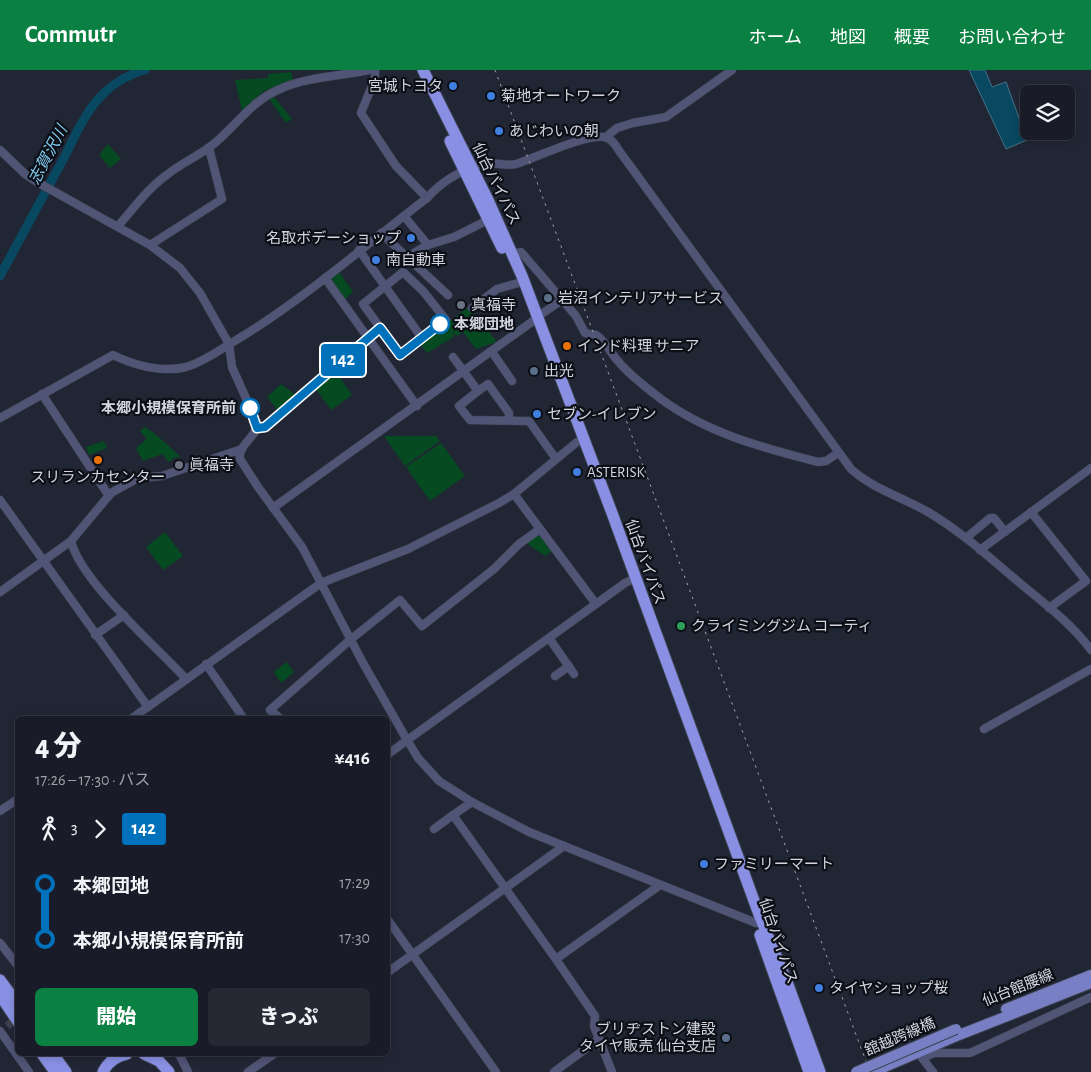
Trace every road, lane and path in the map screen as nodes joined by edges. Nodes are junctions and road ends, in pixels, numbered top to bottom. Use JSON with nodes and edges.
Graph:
{"nodes":[{"id":1,"x":369,"y":70,"type":"edge"},
{"id":2,"x":375,"y":70,"type":"edge"},
{"id":3,"x":415,"y":70,"type":"edge"},
{"id":4,"x":423,"y":70,"type":"edge"},
{"id":5,"x":732,"y":70,"type":"edge"},
{"id":6,"x":606,"y":138,"type":"junction"},
{"id":7,"x":209,"y":148,"type":"junction"},
{"id":8,"x":0,"y":150,"type":"edge"},
{"id":9,"x":468,"y":169,"type":"junction"},
{"id":10,"x":427,"y":198,"type":"junction"},
{"id":11,"x":404,"y":216,"type":"junction"},
{"id":12,"x":488,"y":220,"type":"junction"},
{"id":13,"x":118,"y":226,"type":"junction"},
{"id":14,"x":381,"y":233,"type":"junction"},
{"id":15,"x":150,"y":245,"type":"junction"},
{"id":16,"x":428,"y":245,"type":"junction"},
{"id":17,"x":359,"y":250,"type":"junction"},
{"id":18,"x":513,"y":254,"type":"junction"},
{"id":19,"x":407,"y":257,"type":"junction"},
{"id":20,"x":325,"y":278,"type":"junction"},
{"id":21,"x":432,"y":281,"type":"junction"},
{"id":22,"x":518,"y":283,"type":"junction"},
{"id":23,"x":385,"y":286,"type":"junction"},
{"id":24,"x":423,"y":291,"type":"junction"},
{"id":25,"x":448,"y":295,"type":"dead end"},
{"id":26,"x":562,"y":300,"type":"junction"},
{"id":27,"x":472,"y":308,"type":"dead end"},
{"id":28,"x":535,"y":319,"type":"junction"},
{"id":29,"x":380,"y":328,"type":"junction"},
{"id":30,"x":368,"y":338,"type":"junction"},
{"id":31,"x":422,"y":338,"type":"junction"},
{"id":32,"x":229,"y":344,"type":"junction"},
{"id":33,"x":492,"y":352,"type":"junction"},
{"id":34,"x":453,"y":357,"type":"dead end"},
{"id":35,"x":464,"y":372,"type":"junction"},
{"id":36,"x":512,"y":381,"type":"dead end"},
{"id":37,"x":478,"y":391,"type":"junction"},
{"id":38,"x":42,"y":394,"type":"junction"},
{"id":39,"x":417,"y":406,"type":"junction"},
{"id":40,"x":0,"y":418,"type":"edge"},
{"id":41,"x":509,"y":420,"type":"junction"},
{"id":42,"x":257,"y":428,"type":"junction"},
{"id":43,"x":577,"y":442,"type":"junction"},
{"id":44,"x":242,"y":449,"type":"junction"},
{"id":45,"x":838,"y":453,"type":"junction"},
{"id":46,"x":556,"y":459,"type":"junction"},
{"id":47,"x":1091,"y":468,"type":"edge"},
{"id":48,"x":514,"y":494,"type":"junction"},
{"id":49,"x":109,"y":496,"type":"junction"},
{"id":50,"x":0,"y":500,"type":"edge"},
{"id":51,"x":274,"y":508,"type":"junction"},
{"id":52,"x":1031,"y":512,"type":"junction"},
{"id":53,"x":540,"y":529,"type":"junction"},
{"id":54,"x":1005,"y":532,"type":"junction"},
{"id":55,"x":966,"y":538,"type":"junction"},
{"id":56,"x":71,"y":541,"type":"junction"},
{"id":57,"x":980,"y":550,"type":"junction"},
{"id":58,"x":43,"y":561,"type":"junction"},
{"id":59,"x":632,"y":579,"type":"junction"},
{"id":60,"x":321,"y":583,"type":"junction"},
{"id":61,"x":0,"y":592,"type":"edge"},
{"id":62,"x":596,"y":604,"type":"junction"},
{"id":63,"x":1050,"y":608,"type":"junction"},
{"id":64,"x":124,"y":615,"type":"junction"},
{"id":65,"x":95,"y":635,"type":"junction"},
{"id":66,"x":549,"y":638,"type":"junction"},
{"id":67,"x":350,"y":640,"type":"junction"},
{"id":68,"x":1091,"y":650,"type":"edge"},
{"id":69,"x":206,"y":664,"type":"junction"},
{"id":70,"x":568,"y":666,"type":"junction"},
{"id":71,"x":1091,"y":670,"type":"edge"},
{"id":72,"x":574,"y":674,"type":"dead end"},
{"id":73,"x":555,"y":676,"type":"dead end"},
{"id":74,"x":186,"y":679,"type":"junction"},
{"id":75,"x":148,"y":706,"type":"junction"},
{"id":76,"x":135,"y":716,"type":"edge"},
{"id":77,"x":242,"y":716,"type":"edge"},
{"id":78,"x":277,"y":716,"type":"edge"},
{"id":79,"x":984,"y":729,"type":"dead end"},
{"id":80,"x":407,"y":740,"type":"junction"},
{"id":81,"x":390,"y":753,"type":"edge"},
{"id":82,"x":15,"y":801,"type":"edge"},
{"id":83,"x":472,"y":802,"type":"junction"},
{"id":84,"x":0,"y":811,"type":"edge"},
{"id":85,"x":453,"y":815,"type":"junction"},
{"id":86,"x":434,"y":829,"type":"dead end"},
{"id":87,"x":564,"y":846,"type":"junction"},
{"id":88,"x":660,"y":885,"type":"junction"},
{"id":89,"x":505,"y":887,"type":"junction"},
{"id":90,"x":390,"y":923,"type":"edge"},
{"id":91,"x":756,"y":923,"type":"junction"},
{"id":92,"x":0,"y":943,"type":"edge"},
{"id":93,"x":412,"y":955,"type":"junction"},
{"id":94,"x":556,"y":959,"type":"junction"},
{"id":95,"x":15,"y":962,"type":"edge"},
{"id":96,"x":0,"y":971,"type":"edge"},
{"id":97,"x":390,"y":971,"type":"edge"},
{"id":98,"x":1091,"y":975,"type":"edge"},
{"id":99,"x":0,"y":980,"type":"edge"},
{"id":100,"x":1091,"y":983,"type":"edge"},
{"id":101,"x":15,"y":989,"type":"edge"},
{"id":102,"x":0,"y":995,"type":"edge"},
{"id":103,"x":1091,"y":997,"type":"edge"},
{"id":104,"x":15,"y":1000,"type":"edge"},
{"id":105,"x":14,"y":1022,"type":"edge"},
{"id":106,"x":0,"y":1031,"type":"edge"},
{"id":107,"x":958,"y":1032,"type":"junction"},
{"id":108,"x":599,"y":1039,"type":"junction"},
{"id":109,"x":15,"y":1052,"type":"edge"},
{"id":110,"x":18,"y":1056,"type":"edge"},
{"id":111,"x":39,"y":1056,"type":"edge"},
{"id":112,"x":43,"y":1056,"type":"edge"},
{"id":113,"x":55,"y":1056,"type":"edge"},
{"id":114,"x":122,"y":1056,"type":"edge"},
{"id":115,"x":148,"y":1056,"type":"edge"},
{"id":116,"x":162,"y":1056,"type":"edge"},
{"id":117,"x":181,"y":1056,"type":"edge"},
{"id":118,"x":271,"y":1056,"type":"edge"},
{"id":119,"x":29,"y":1072,"type":"edge"},
{"id":120,"x":50,"y":1072,"type":"edge"},
{"id":121,"x":55,"y":1072,"type":"edge"},
{"id":122,"x":66,"y":1072,"type":"edge"},
{"id":123,"x":103,"y":1072,"type":"edge"},
{"id":124,"x":169,"y":1072,"type":"edge"},
{"id":125,"x":175,"y":1072,"type":"edge"},
{"id":126,"x":188,"y":1072,"type":"edge"},
{"id":127,"x":248,"y":1072,"type":"edge"},
{"id":128,"x":496,"y":1072,"type":"edge"},
{"id":129,"x":554,"y":1072,"type":"edge"},
{"id":130,"x":612,"y":1072,"type":"edge"},
{"id":131,"x":809,"y":1072,"type":"edge"},
{"id":132,"x":820,"y":1072,"type":"edge"},
{"id":133,"x":856,"y":1072,"type":"edge"},
{"id":134,"x":873,"y":1072,"type":"edge"},
{"id":135,"x":933,"y":1072,"type":"edge"}],
"edges":[{"from":1,"to":7,"type":"street"},
{"from":2,"to":10,"type":"street"},
{"from":3,"to":9,"type":"highway","name":"仙台バイパス"},
{"from":4,"to":9,"type":"highway","name":"仙台バイパス"},
{"from":5,"to":6,"type":"street"},
{"from":6,"to":9,"type":"street"},
{"from":6,"to":45,"type":"street"},
{"from":7,"to":13,"type":"street"},
{"from":7,"to":15,"type":"street"},
{"from":8,"to":13,"type":"street"},
{"from":9,"to":10,"type":"street"},
{"from":9,"to":12,"type":"highway","name":"仙台バイパス"},
{"from":9,"to":18,"type":"highway","name":"仙台バイパス"},
{"from":10,"to":11,"type":"street"},
{"from":11,"to":14,"type":"street"},
{"from":11,"to":16,"type":"street"},
{"from":12,"to":16,"type":"street"},
{"from":12,"to":22,"type":"highway","name":"仙台バイパス"},
{"from":13,"to":15,"type":"street"},
{"from":14,"to":17,"type":"street"},
{"from":14,"to":19,"type":"street"},
{"from":15,"to":32,"type":"street"},
{"from":16,"to":19,"type":"street"},
{"from":17,"to":20,"type":"street"},
{"from":17,"to":23,"type":"street"},
{"from":18,"to":26,"type":"street"},
{"from":18,"to":28,"type":"highway","name":"仙台バイパス"},
{"from":19,"to":21,"type":"street"},
{"from":20,"to":30,"type":"street"},
{"from":20,"to":32,"type":"street"},
{"from":21,"to":24,"type":"street"},
{"from":21,"to":25,"type":"street"},
{"from":22,"to":27,"type":"street"},
{"from":22,"to":28,"type":"highway","name":"仙台バイパス"},
{"from":23,"to":24,"type":"street"},
{"from":23,"to":29,"type":"street"},
{"from":23,"to":31,"type":"street"},
{"from":24,"to":31,"type":"street"},
{"from":26,"to":28,"type":"street"},
{"from":26,"to":45,"type":"street"},
{"from":28,"to":33,"type":"street"},
{"from":28,"to":43,"type":"highway","name":"仙台バイパス"},
{"from":28,"to":59,"type":"highway","name":"仙台バイパス"},
{"from":29,"to":30,"type":"street"},
{"from":29,"to":31,"type":"street"},
{"from":30,"to":39,"type":"street"},
{"from":30,"to":42,"type":"street"},
{"from":32,"to":38,"type":"street"},
{"from":32,"to":42,"type":"street"},
{"from":33,"to":35,"type":"street"},
{"from":33,"to":36,"type":"street"},
{"from":34,"to":35,"type":"street"},
{"from":35,"to":37,"type":"street"},
{"from":35,"to":39,"type":"street"},
{"from":37,"to":41,"type":"street"},
{"from":37,"to":41,"type":"street"},
{"from":38,"to":40,"type":"street"},
{"from":38,"to":49,"type":"street"},
{"from":39,"to":51,"type":"street"},
{"from":41,"to":46,"type":"street"},
{"from":42,"to":44,"type":"street"},
{"from":43,"to":46,"type":"street"},
{"from":43,"to":59,"type":"highway","name":"仙台バイパス"},
{"from":44,"to":49,"type":"street"},
{"from":44,"to":51,"type":"street"},
{"from":45,"to":55,"type":"street"},
{"from":46,"to":48,"type":"street"},
{"from":47,"to":52,"type":"street"},
{"from":48,"to":53,"type":"street"},
{"from":48,"to":60,"type":"street"},
{"from":49,"to":56,"type":"street"},
{"from":50,"to":58,"type":"street"},
{"from":51,"to":60,"type":"street"},
{"from":52,"to":54,"type":"street"},
{"from":52,"to":63,"type":"street"},
{"from":53,"to":62,"type":"street"},
{"from":53,"to":67,"type":"street"},
{"from":54,"to":55,"type":"street"},
{"from":54,"to":57,"type":"street"},
{"from":55,"to":57,"type":"street"},
{"from":56,"to":58,"type":"street"},
{"from":56,"to":64,"type":"street"},
{"from":57,"to":63,"type":"street"},
{"from":58,"to":61,"type":"street"},
{"from":58,"to":65,"type":"street"},
{"from":59,"to":62,"type":"street"},
{"from":59,"to":91,"type":"highway","name":"仙台バイパス"},
{"from":59,"to":132,"type":"highway","name":"仙台バイパス"},
{"from":60,"to":67,"type":"street"},
{"from":60,"to":69,"type":"street"},
{"from":62,"to":66,"type":"street"},
{"from":63,"to":68,"type":"street"},
{"from":64,"to":65,"type":"street"},
{"from":64,"to":74,"type":"street"},
{"from":65,"to":75,"type":"street"},
{"from":66,"to":70,"type":"street"},
{"from":66,"to":80,"type":"street"},
{"from":67,"to":78,"type":"street"},
{"from":67,"to":80,"type":"street"},
{"from":69,"to":74,"type":"street"},
{"from":69,"to":77,"type":"street"},
{"from":70,"to":72,"type":"street"},
{"from":70,"to":73,"type":"street"},
{"from":71,"to":79,"type":"street"},
{"from":74,"to":75,"type":"street"},
{"from":75,"to":76,"type":"street"},
{"from":80,"to":81,"type":"street"},
{"from":80,"to":83,"type":"street"},
{"from":82,"to":84,"type":"street"},
{"from":83,"to":85,"type":"street"},
{"from":83,"to":87,"type":"street"},
{"from":85,"to":86,"type":"street"},
{"from":85,"to":89,"type":"street"},
{"from":87,"to":88,"type":"street"},
{"from":87,"to":89,"type":"street"},
{"from":88,"to":91,"type":"street"},
{"from":88,"to":94,"type":"street"},
{"from":89,"to":93,"type":"street"},
{"from":89,"to":94,"type":"street"},
{"from":90,"to":93,"type":"street"},
{"from":91,"to":131,"type":"highway","name":"仙台バイパス"},
{"from":92,"to":95,"type":"street"},
{"from":93,"to":97,"type":"street"},
{"from":93,"to":128,"type":"street"},
{"from":94,"to":108,"type":"street"},
{"from":96,"to":101,"type":"highway"},
{"from":98,"to":107,"type":"main road","name":"仙台館腰線"},
{"from":99,"to":104,"type":"highway"},
{"from":100,"to":107,"type":"main road","name":"仙台館腰線"},
{"from":102,"to":105,"type":"highway"},
{"from":103,"to":135,"type":"street"},
{"from":105,"to":106,"type":"street"},
{"from":106,"to":109,"type":"street"},
{"from":107,"to":133,"type":"main road","name":"舘越跨線橋","bridge":true},
{"from":107,"to":134,"type":"main road","name":"舘越跨線橋"},
{"from":108,"to":129,"type":"street"},
{"from":108,"to":130,"type":"street"},
{"from":110,"to":119,"type":"street"},
{"from":111,"to":120,"type":"highway"},
{"from":112,"to":121,"type":"highway"},
{"from":113,"to":122,"type":"highway"},
{"from":114,"to":123,"type":"highway"},
{"from":115,"to":124,"type":"highway"},
{"from":116,"to":125,"type":"highway"},
{"from":117,"to":126,"type":"street"},
{"from":118,"to":127,"type":"street"}]}
